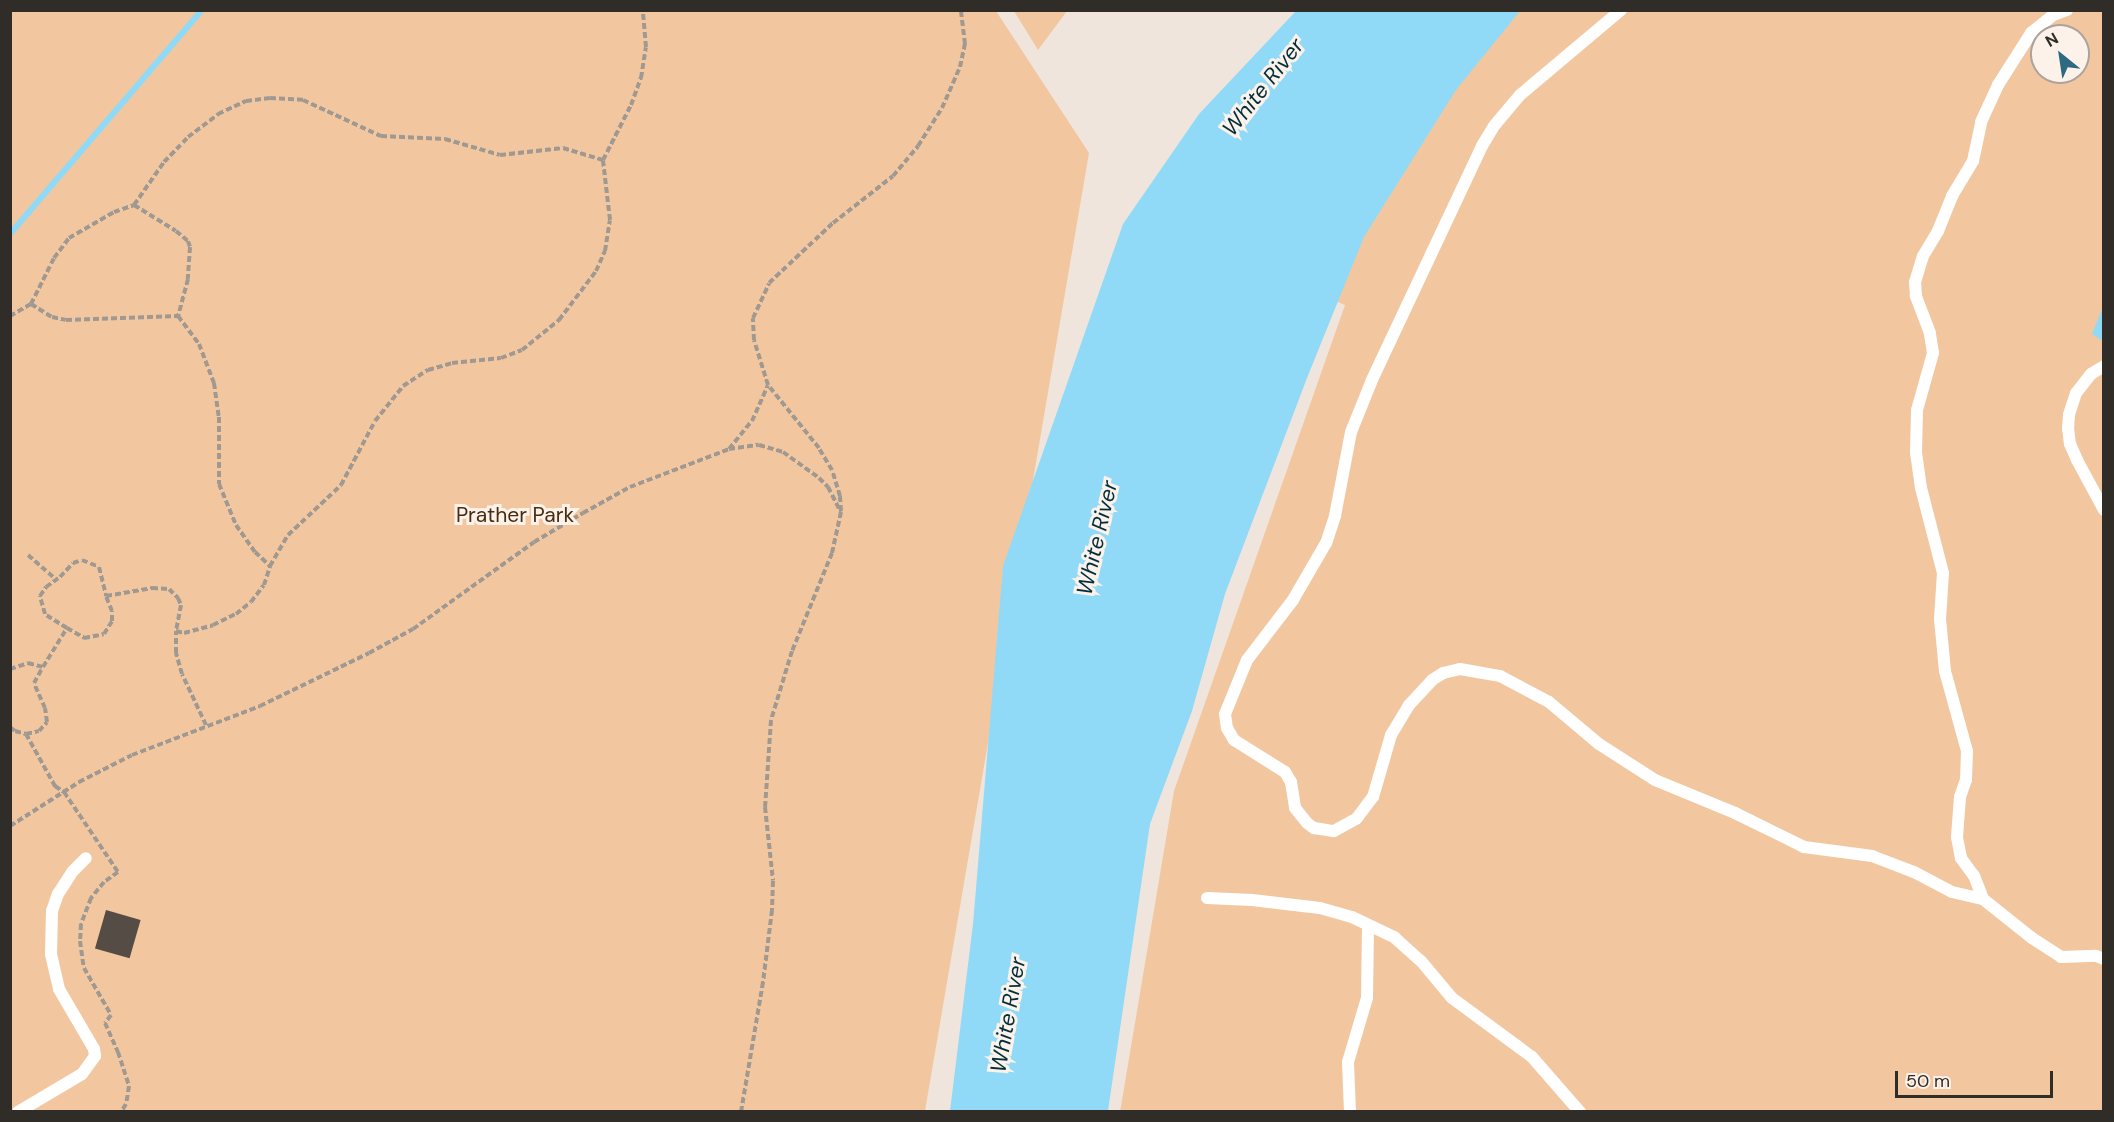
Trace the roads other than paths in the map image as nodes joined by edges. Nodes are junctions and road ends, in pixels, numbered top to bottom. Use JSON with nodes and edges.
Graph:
{"nodes":[{"id":1,"x":1621,"y":10,"type":"edge"},
{"id":2,"x":2067,"y":10,"type":"edge"},
{"id":3,"x":2103,"y":366,"type":"edge"},
{"id":4,"x":2103,"y":510,"type":"edge"},
{"id":5,"x":86,"y":858,"type":"dead end"},
{"id":6,"x":1206,"y":898,"type":"dead end"},
{"id":7,"x":1983,"y":899,"type":"junction"},
{"id":8,"x":1368,"y":925,"type":"junction"},
{"id":9,"x":2102,"y":957,"type":"edge"},
{"id":10,"x":18,"y":1112,"type":"edge"},
{"id":11,"x":1350,"y":1112,"type":"edge"},
{"id":12,"x":1580,"y":1112,"type":"edge"}],
"edges":[{"from":1,"to":7,"type":"lane"},
{"from":2,"to":7,"type":"lane"},
{"from":3,"to":4,"type":"lane"},
{"from":5,"to":10,"type":"lane"},
{"from":6,"to":8,"type":"lane"},
{"from":7,"to":9,"type":"lane"},
{"from":8,"to":11,"type":"lane"},
{"from":8,"to":12,"type":"lane"}]}
